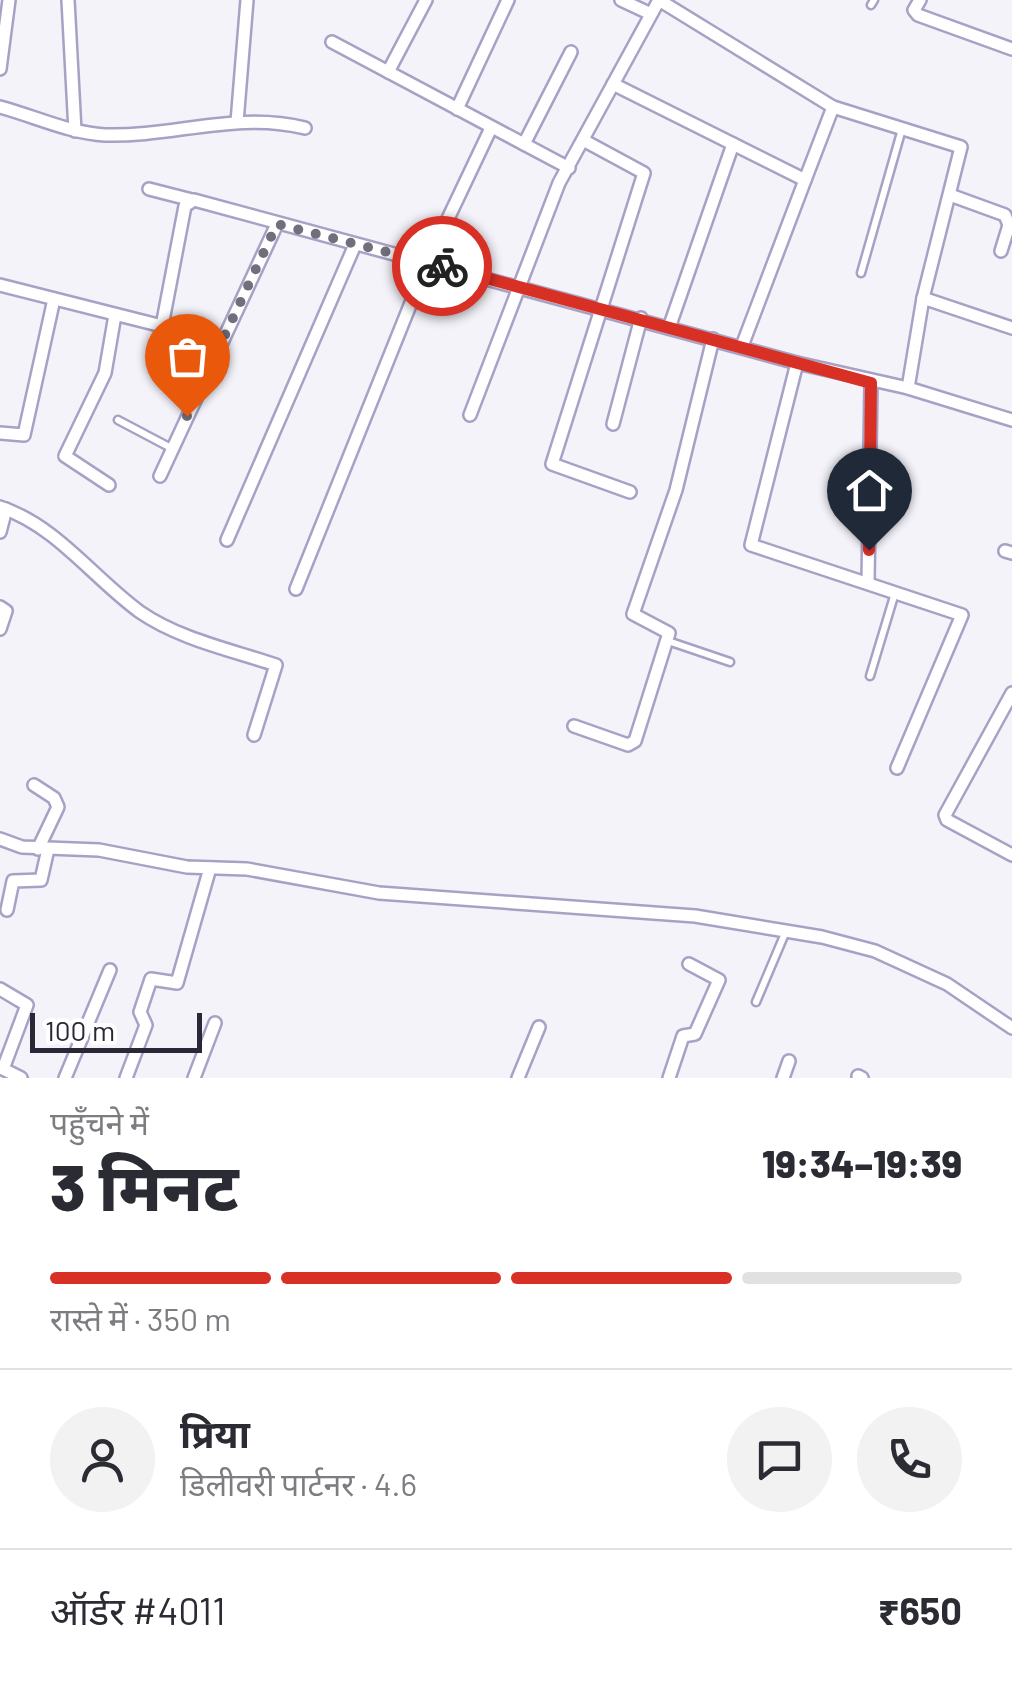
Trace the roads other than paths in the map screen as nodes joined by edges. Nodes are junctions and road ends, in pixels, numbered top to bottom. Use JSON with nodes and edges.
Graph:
{"nodes":[{"id":1,"x":9,"y":0,"type":"edge"},
{"id":2,"x":68,"y":0,"type":"edge"},
{"id":3,"x":247,"y":0,"type":"edge"},
{"id":4,"x":426,"y":0,"type":"edge"},
{"id":5,"x":508,"y":0,"type":"edge"},
{"id":6,"x":621,"y":0,"type":"edge"},
{"id":7,"x":659,"y":0,"type":"edge"},
{"id":8,"x":920,"y":0,"type":"edge"},
{"id":9,"x":652,"y":14,"type":"junction"},
{"id":10,"x":332,"y":42,"type":"dead end"},
{"id":11,"x":1012,"y":48,"type":"edge"},
{"id":12,"x":571,"y":52,"type":"dead end"},
{"id":13,"x":0,"y":69,"type":"edge"},
{"id":14,"x":388,"y":72,"type":"junction"},
{"id":15,"x":613,"y":84,"type":"junction"},
{"id":16,"x":0,"y":106,"type":"edge"},
{"id":17,"x":833,"y":107,"type":"junction"},
{"id":18,"x":457,"y":109,"type":"junction"},
{"id":19,"x":237,"y":122,"type":"junction"},
{"id":20,"x":305,"y":128,"type":"dead end"},
{"id":21,"x":491,"y":128,"type":"junction"},
{"id":22,"x":902,"y":128,"type":"junction"},
{"id":23,"x":76,"y":131,"type":"junction"},
{"id":24,"x":583,"y":140,"type":"junction"},
{"id":25,"x":524,"y":144,"type":"junction"},
{"id":26,"x":733,"y":144,"type":"junction"},
{"id":27,"x":569,"y":168,"type":"junction"},
{"id":28,"x":805,"y":180,"type":"junction"},
{"id":29,"x":149,"y":190,"type":"dead end"},
{"id":30,"x":950,"y":195,"type":"junction"},
{"id":31,"x":192,"y":200,"type":"junction"},
{"id":32,"x":277,"y":224,"type":"junction"},
{"id":33,"x":354,"y":246,"type":"junction"},
{"id":34,"x":1000,"y":251,"type":"dead end"},
{"id":35,"x":428,"y":263,"type":"junction"},
{"id":36,"x":861,"y":274,"type":"dead end"},
{"id":37,"x":0,"y":285,"type":"edge"},
{"id":38,"x":518,"y":286,"type":"junction"},
{"id":39,"x":923,"y":298,"type":"junction"},
{"id":40,"x":54,"y":299,"type":"junction"},
{"id":41,"x":599,"y":308,"type":"junction"},
{"id":42,"x":116,"y":316,"type":"junction"},
{"id":43,"x":641,"y":318,"type":"junction"},
{"id":44,"x":670,"y":326,"type":"junction"},
{"id":45,"x":1012,"y":328,"type":"edge"},
{"id":46,"x":713,"y":340,"type":"junction"},
{"id":47,"x":742,"y":346,"type":"junction"},
{"id":48,"x":797,"y":363,"type":"junction"},
{"id":49,"x":871,"y":383,"type":"junction"},
{"id":50,"x":908,"y":388,"type":"junction"},
{"id":51,"x":470,"y":415,"type":"dead end"},
{"id":52,"x":118,"y":420,"type":"dead end"},
{"id":53,"x":1012,"y":420,"type":"edge"},
{"id":54,"x":613,"y":424,"type":"dead end"},
{"id":55,"x":0,"y":433,"type":"edge"},
{"id":56,"x":172,"y":449,"type":"junction"},
{"id":57,"x":160,"y":476,"type":"dead end"},
{"id":58,"x":109,"y":485,"type":"dead end"},
{"id":59,"x":630,"y":492,"type":"dead end"},
{"id":60,"x":3,"y":508,"type":"edge"},
{"id":61,"x":0,"y":532,"type":"edge"},
{"id":62,"x":227,"y":540,"type":"dead end"},
{"id":63,"x":868,"y":583,"type":"junction"},
{"id":64,"x":296,"y":590,"type":"dead end"},
{"id":65,"x":896,"y":592,"type":"junction"},
{"id":66,"x":0,"y":607,"type":"edge"},
{"id":67,"x":0,"y":629,"type":"edge"},
{"id":68,"x":667,"y":641,"type":"junction"},
{"id":69,"x":730,"y":662,"type":"dead end"},
{"id":70,"x":870,"y":676,"type":"dead end"},
{"id":71,"x":1012,"y":693,"type":"edge"},
{"id":72,"x":574,"y":726,"type":"dead end"},
{"id":73,"x":254,"y":735,"type":"dead end"},
{"id":74,"x":896,"y":768,"type":"dead end"},
{"id":75,"x":34,"y":785,"type":"dead end"},
{"id":76,"x":0,"y":839,"type":"edge"},
{"id":77,"x":43,"y":849,"type":"junction"},
{"id":78,"x":1012,"y":856,"type":"edge"},
{"id":79,"x":210,"y":868,"type":"junction"},
{"id":80,"x":7,"y":910,"type":"dead end"},
{"id":81,"x":787,"y":930,"type":"junction"},
{"id":82,"x":690,"y":964,"type":"dead end"},
{"id":83,"x":110,"y":970,"type":"dead end"},
{"id":84,"x":0,"y":988,"type":"edge"},
{"id":85,"x":756,"y":1002,"type":"dead end"},
{"id":86,"x":214,"y":1023,"type":"dead end"},
{"id":87,"x":539,"y":1027,"type":"dead end"},
{"id":88,"x":1012,"y":1028,"type":"edge"},
{"id":89,"x":789,"y":1061,"type":"dead end"},
{"id":90,"x":22,"y":1078,"type":"edge"},
{"id":91,"x":65,"y":1078,"type":"edge"},
{"id":92,"x":126,"y":1078,"type":"edge"},
{"id":93,"x":194,"y":1078,"type":"edge"},
{"id":94,"x":518,"y":1078,"type":"edge"},
{"id":95,"x":670,"y":1078,"type":"edge"},
{"id":96,"x":783,"y":1078,"type":"edge"}],
"edges":[{"from":1,"to":13,"type":"street"},
{"from":2,"to":23,"type":"street"},
{"from":3,"to":19,"type":"street"},
{"from":4,"to":14,"type":"street"},
{"from":5,"to":18,"type":"street"},
{"from":6,"to":9,"type":"street"},
{"from":7,"to":9,"type":"street"},
{"from":7,"to":17,"type":"street"},
{"from":8,"to":11,"type":"street"},
{"from":9,"to":15,"type":"street"},
{"from":10,"to":14,"type":"street"},
{"from":12,"to":25,"type":"street"},
{"from":14,"to":18,"type":"street"},
{"from":15,"to":24,"type":"street"},
{"from":15,"to":26,"type":"street"},
{"from":16,"to":23,"type":"street"},
{"from":17,"to":22,"type":"street"},
{"from":17,"to":28,"type":"street"},
{"from":18,"to":21,"type":"street"},
{"from":19,"to":20,"type":"street"},
{"from":19,"to":23,"type":"street"},
{"from":21,"to":25,"type":"street"},
{"from":21,"to":35,"type":"street"},
{"from":22,"to":30,"type":"street"},
{"from":22,"to":36,"type":"lane"},
{"from":24,"to":27,"type":"street"},
{"from":24,"to":41,"type":"street"},
{"from":25,"to":27,"type":"street"},
{"from":26,"to":28,"type":"street"},
{"from":26,"to":44,"type":"street"},
{"from":27,"to":38,"type":"street"},
{"from":28,"to":47,"type":"street"},
{"from":29,"to":31,"type":"street"},
{"from":30,"to":34,"type":"street"},
{"from":30,"to":39,"type":"street"},
{"from":31,"to":32,"type":"street"},
{"from":31,"to":42,"type":"street"},
{"from":32,"to":33,"type":"street"},
{"from":32,"to":56,"type":"street"},
{"from":33,"to":35,"type":"street"},
{"from":33,"to":62,"type":"street"},
{"from":35,"to":38,"type":"street"},
{"from":35,"to":64,"type":"street"},
{"from":37,"to":40,"type":"street"},
{"from":38,"to":41,"type":"street"},
{"from":38,"to":51,"type":"street"},
{"from":39,"to":45,"type":"street"},
{"from":39,"to":50,"type":"street"},
{"from":40,"to":42,"type":"street"},
{"from":40,"to":55,"type":"street"},
{"from":41,"to":43,"type":"street"},
{"from":41,"to":59,"type":"street"},
{"from":42,"to":58,"type":"street"},
{"from":43,"to":44,"type":"street"},
{"from":43,"to":54,"type":"street"},
{"from":44,"to":46,"type":"street"},
{"from":46,"to":47,"type":"street"},
{"from":46,"to":68,"type":"street"},
{"from":47,"to":48,"type":"street"},
{"from":48,"to":49,"type":"street"},
{"from":48,"to":63,"type":"street"},
{"from":49,"to":50,"type":"street"},
{"from":49,"to":63,"type":"street"},
{"from":50,"to":53,"type":"street"},
{"from":52,"to":56,"type":"lane"},
{"from":56,"to":57,"type":"street"},
{"from":60,"to":61,"type":"street"},
{"from":60,"to":73,"type":"street"},
{"from":63,"to":65,"type":"street"},
{"from":65,"to":70,"type":"lane"},
{"from":65,"to":74,"type":"street"},
{"from":66,"to":67,"type":"street"},
{"from":68,"to":69,"type":"lane"},
{"from":68,"to":72,"type":"street"},
{"from":71,"to":78,"type":"street"},
{"from":75,"to":77,"type":"street"},
{"from":76,"to":77,"type":"street"},
{"from":77,"to":79,"type":"street"},
{"from":77,"to":80,"type":"street"},
{"from":79,"to":81,"type":"street"},
{"from":79,"to":92,"type":"street"},
{"from":81,"to":85,"type":"lane"},
{"from":81,"to":88,"type":"street"},
{"from":82,"to":95,"type":"street"},
{"from":83,"to":91,"type":"street"},
{"from":84,"to":90,"type":"street"},
{"from":86,"to":93,"type":"street"},
{"from":87,"to":94,"type":"street"},
{"from":89,"to":96,"type":"street"}]}
